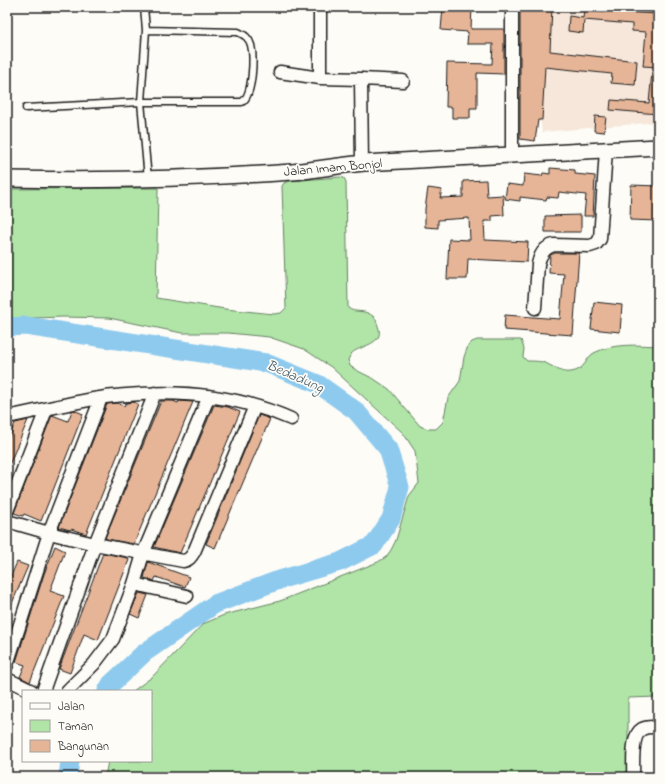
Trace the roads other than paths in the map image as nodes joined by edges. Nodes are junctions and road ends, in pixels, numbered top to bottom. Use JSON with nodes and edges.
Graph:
{"nodes":[{"id":1,"x":144,"y":7,"type":"edge"},
{"id":2,"x":320,"y":7,"type":"edge"},
{"id":3,"x":512,"y":7,"type":"edge"},
{"id":4,"x":146,"y":30,"type":"junction"},
{"id":5,"x":280,"y":72,"type":"dead end"},
{"id":6,"x":320,"y":78,"type":"junction"},
{"id":7,"x":361,"y":79,"type":"junction"},
{"id":8,"x":403,"y":81,"type":"dead end"},
{"id":9,"x":141,"y":102,"type":"junction"},
{"id":10,"x":26,"y":108,"type":"dead end"},
{"id":11,"x":658,"y":146,"type":"edge"},
{"id":12,"x":606,"y":150,"type":"junction"},
{"id":13,"x":512,"y":156,"type":"junction"},
{"id":14,"x":362,"y":164,"type":"junction"},
{"id":15,"x":7,"y":179,"type":"edge"},
{"id":16,"x":148,"y":179,"type":"junction"},
{"id":17,"x":535,"y":308,"type":"dead end"},
{"id":18,"x":154,"y":393,"type":"junction"},
{"id":19,"x":209,"y":396,"type":"junction"},
{"id":20,"x":101,"y":398,"type":"junction"},
{"id":21,"x":255,"y":406,"type":"junction"},
{"id":22,"x":46,"y":410,"type":"junction"},
{"id":23,"x":7,"y":417,"type":"edge"},
{"id":24,"x":291,"y":419,"type":"dead end"},
{"id":25,"x":7,"y":511,"type":"edge"},
{"id":26,"x":7,"y":521,"type":"edge"},
{"id":27,"x":49,"y":533,"type":"junction"},
{"id":28,"x":95,"y":544,"type":"junction"},
{"id":29,"x":143,"y":554,"type":"junction"},
{"id":30,"x":134,"y":584,"type":"junction"},
{"id":31,"x":186,"y":596,"type":"dead end"},
{"id":32,"x":7,"y":665,"type":"edge"},
{"id":33,"x":7,"y":679,"type":"edge"},
{"id":34,"x":30,"y":690,"type":"edge"},
{"id":35,"x":43,"y":690,"type":"edge"},
{"id":36,"x":67,"y":690,"type":"edge"},
{"id":37,"x":658,"y":726,"type":"edge"},
{"id":38,"x":633,"y":777,"type":"edge"}],
"edges":[{"from":1,"to":4,"type":"lane"},
{"from":2,"to":6,"type":"street"},
{"from":3,"to":13,"type":"street"},
{"from":4,"to":9,"type":"lane"},
{"from":4,"to":9,"type":"lane"},
{"from":5,"to":6,"type":"street"},
{"from":6,"to":7,"type":"street"},
{"from":7,"to":8,"type":"street"},
{"from":7,"to":14,"type":"street"},
{"from":9,"to":10,"type":"lane"},
{"from":9,"to":16,"type":"lane"},
{"from":11,"to":12,"type":"street","name":"Jalan Imam Bonjol"},
{"from":12,"to":13,"type":"street","name":"Jalan Imam Bonjol"},
{"from":12,"to":17,"type":"street"},
{"from":13,"to":14,"type":"street","name":"Jalan Imam Bonjol"},
{"from":14,"to":16,"type":"street","name":"Jalan Imam Bonjol"},
{"from":15,"to":16,"type":"street","name":"Jalan Imam Bonjol"},
{"from":18,"to":19,"type":"street"},
{"from":18,"to":20,"type":"street"},
{"from":18,"to":28,"type":"street"},
{"from":19,"to":21,"type":"street"},
{"from":19,"to":29,"type":"street"},
{"from":20,"to":22,"type":"street"},
{"from":20,"to":27,"type":"street"},
{"from":21,"to":24,"type":"street"},
{"from":21,"to":29,"type":"street"},
{"from":22,"to":23,"type":"street"},
{"from":22,"to":25,"type":"street"},
{"from":26,"to":27,"type":"street"},
{"from":27,"to":28,"type":"street"},
{"from":27,"to":32,"type":"street"},
{"from":28,"to":29,"type":"street"},
{"from":28,"to":35,"type":"street"},
{"from":29,"to":30,"type":"street"},
{"from":30,"to":31,"type":"street"},
{"from":30,"to":36,"type":"street"},
{"from":33,"to":34,"type":"street"},
{"from":37,"to":38,"type":"street"}]}
